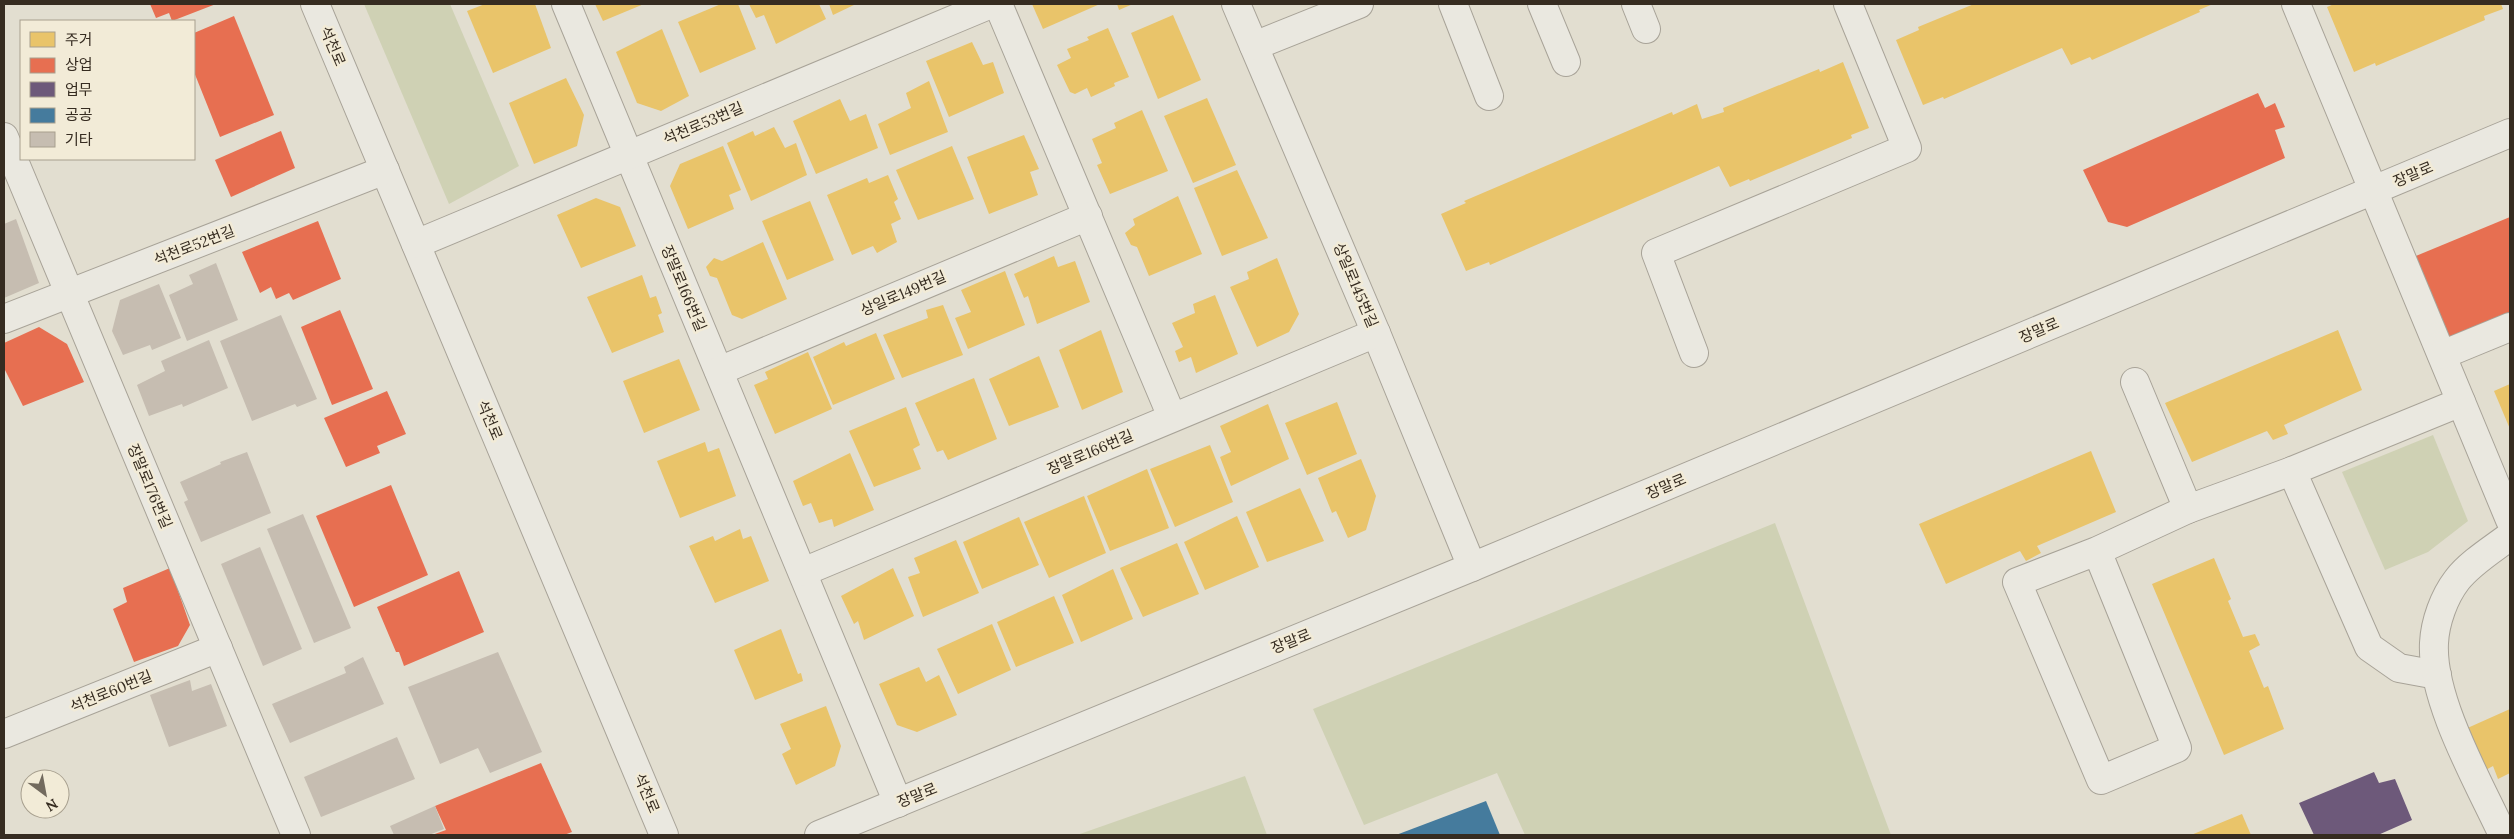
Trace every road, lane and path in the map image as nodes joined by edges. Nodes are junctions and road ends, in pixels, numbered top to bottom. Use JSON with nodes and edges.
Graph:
{"nodes":[{"id":1,"x":315,"y":4,"type":"edge"},
{"id":2,"x":566,"y":4,"type":"edge"},
{"id":3,"x":991,"y":4,"type":"edge"},
{"id":4,"x":998,"y":4,"type":"edge"},
{"id":5,"x":1236,"y":4,"type":"edge"},
{"id":6,"x":1359,"y":4,"type":"edge"},
{"id":7,"x":1453,"y":4,"type":"edge"},
{"id":8,"x":1542,"y":4,"type":"edge"},
{"id":9,"x":1636,"y":4,"type":"edge"},
{"id":10,"x":1848,"y":4,"type":"edge"},
{"id":11,"x":2296,"y":4,"type":"edge"},
{"id":12,"x":1646,"y":29,"type":"dead end"},
{"id":13,"x":1254,"y":46,"type":"junction"},
{"id":14,"x":1566,"y":62,"type":"dead end"},
{"id":15,"x":1489,"y":96,"type":"dead end"},
{"id":16,"x":2510,"y":133,"type":"edge"},
{"id":17,"x":4,"y":137,"type":"edge"},
{"id":18,"x":628,"y":154,"type":"junction"},
{"id":19,"x":385,"y":170,"type":"junction"},
{"id":20,"x":2374,"y":190,"type":"junction"},
{"id":21,"x":1088,"y":216,"type":"junction"},
{"id":22,"x":416,"y":244,"type":"junction"},
{"id":23,"x":69,"y":294,"type":"junction"},
{"id":24,"x":4,"y":319,"type":"edge"},
{"id":25,"x":2510,"y":326,"type":"edge"},
{"id":26,"x":1376,"y":333,"type":"junction"},
{"id":27,"x":1694,"y":353,"type":"dead end"},
{"id":28,"x":2442,"y":355,"type":"junction"},
{"id":29,"x":719,"y":371,"type":"junction"},
{"id":30,"x":2135,"y":382,"type":"dead end"},
{"id":31,"x":2461,"y":402,"type":"junction"},
{"id":32,"x":1172,"y":417,"type":"junction"},
{"id":33,"x":2292,"y":470,"type":"junction"},
{"id":34,"x":2188,"y":509,"type":"junction"},
{"id":35,"x":2510,"y":520,"type":"edge"},
{"id":36,"x":2510,"y":536,"type":"edge"},
{"id":37,"x":2097,"y":550,"type":"junction"},
{"id":38,"x":1472,"y":567,"type":"junction"},
{"id":39,"x":803,"y":572,"type":"junction"},
{"id":40,"x":218,"y":648,"type":"junction"},
{"id":41,"x":2436,"y":676,"type":"junction"},
{"id":42,"x":4,"y":734,"type":"edge"},
{"id":43,"x":898,"y":803,"type":"junction"},
{"id":44,"x":296,"y":835,"type":"edge"},
{"id":45,"x":664,"y":835,"type":"edge"},
{"id":46,"x":819,"y":835,"type":"edge"},
{"id":47,"x":2503,"y":835,"type":"edge"}],
"edges":[{"from":1,"to":19,"type":"street","name":"석천로"},
{"from":2,"to":18,"type":"street","name":"장말로166번길"},
{"from":3,"to":18,"type":"street","name":"석천로53번길"},
{"from":4,"to":21,"type":"street"},
{"from":5,"to":13,"type":"street","name":"상일로145번길"},
{"from":6,"to":13,"type":"street"},
{"from":7,"to":15,"type":"street"},
{"from":8,"to":14,"type":"street"},
{"from":9,"to":12,"type":"street"},
{"from":10,"to":27,"type":"street"},
{"from":11,"to":20,"type":"street"},
{"from":13,"to":26,"type":"street","name":"상일로145번길"},
{"from":16,"to":20,"type":"street","name":"장말로"},
{"from":17,"to":23,"type":"street","name":"장말로176번길"},
{"from":18,"to":22,"type":"street","name":"석천로53번길"},
{"from":18,"to":29,"type":"street","name":"장말로166번길"},
{"from":19,"to":22,"type":"street","name":"석천로"},
{"from":19,"to":23,"type":"street","name":"석천로52번길"},
{"from":20,"to":28,"type":"street"},
{"from":20,"to":38,"type":"street","name":"장말로"},
{"from":21,"to":29,"type":"street","name":"상일로149번길"},
{"from":21,"to":32,"type":"street"},
{"from":22,"to":45,"type":"street","name":"석천로"},
{"from":23,"to":24,"type":"street","name":"석천로52번길"},
{"from":23,"to":40,"type":"street","name":"장말로176번길"},
{"from":25,"to":28,"type":"street"},
{"from":26,"to":32,"type":"street","name":"장말로166번길"},
{"from":26,"to":38,"type":"street","name":"상일로145번길"},
{"from":28,"to":31,"type":"street"},
{"from":29,"to":39,"type":"street","name":"장말로166번길"},
{"from":30,"to":34,"type":"street"},
{"from":31,"to":33,"type":"street"},
{"from":31,"to":35,"type":"street"},
{"from":32,"to":39,"type":"street","name":"장말로166번길"},
{"from":33,"to":34,"type":"street"},
{"from":33,"to":41,"type":"street"},
{"from":34,"to":37,"type":"street"},
{"from":36,"to":41,"type":"street"},
{"from":37,"to":37,"type":"street"},
{"from":38,"to":43,"type":"street","name":"장말로"},
{"from":39,"to":43,"type":"street","name":"장말로166번길"},
{"from":40,"to":42,"type":"street","name":"석천로60번길"},
{"from":40,"to":44,"type":"street","name":"장말로176번길"},
{"from":41,"to":47,"type":"street"},
{"from":43,"to":46,"type":"street","name":"장말로"}]}
